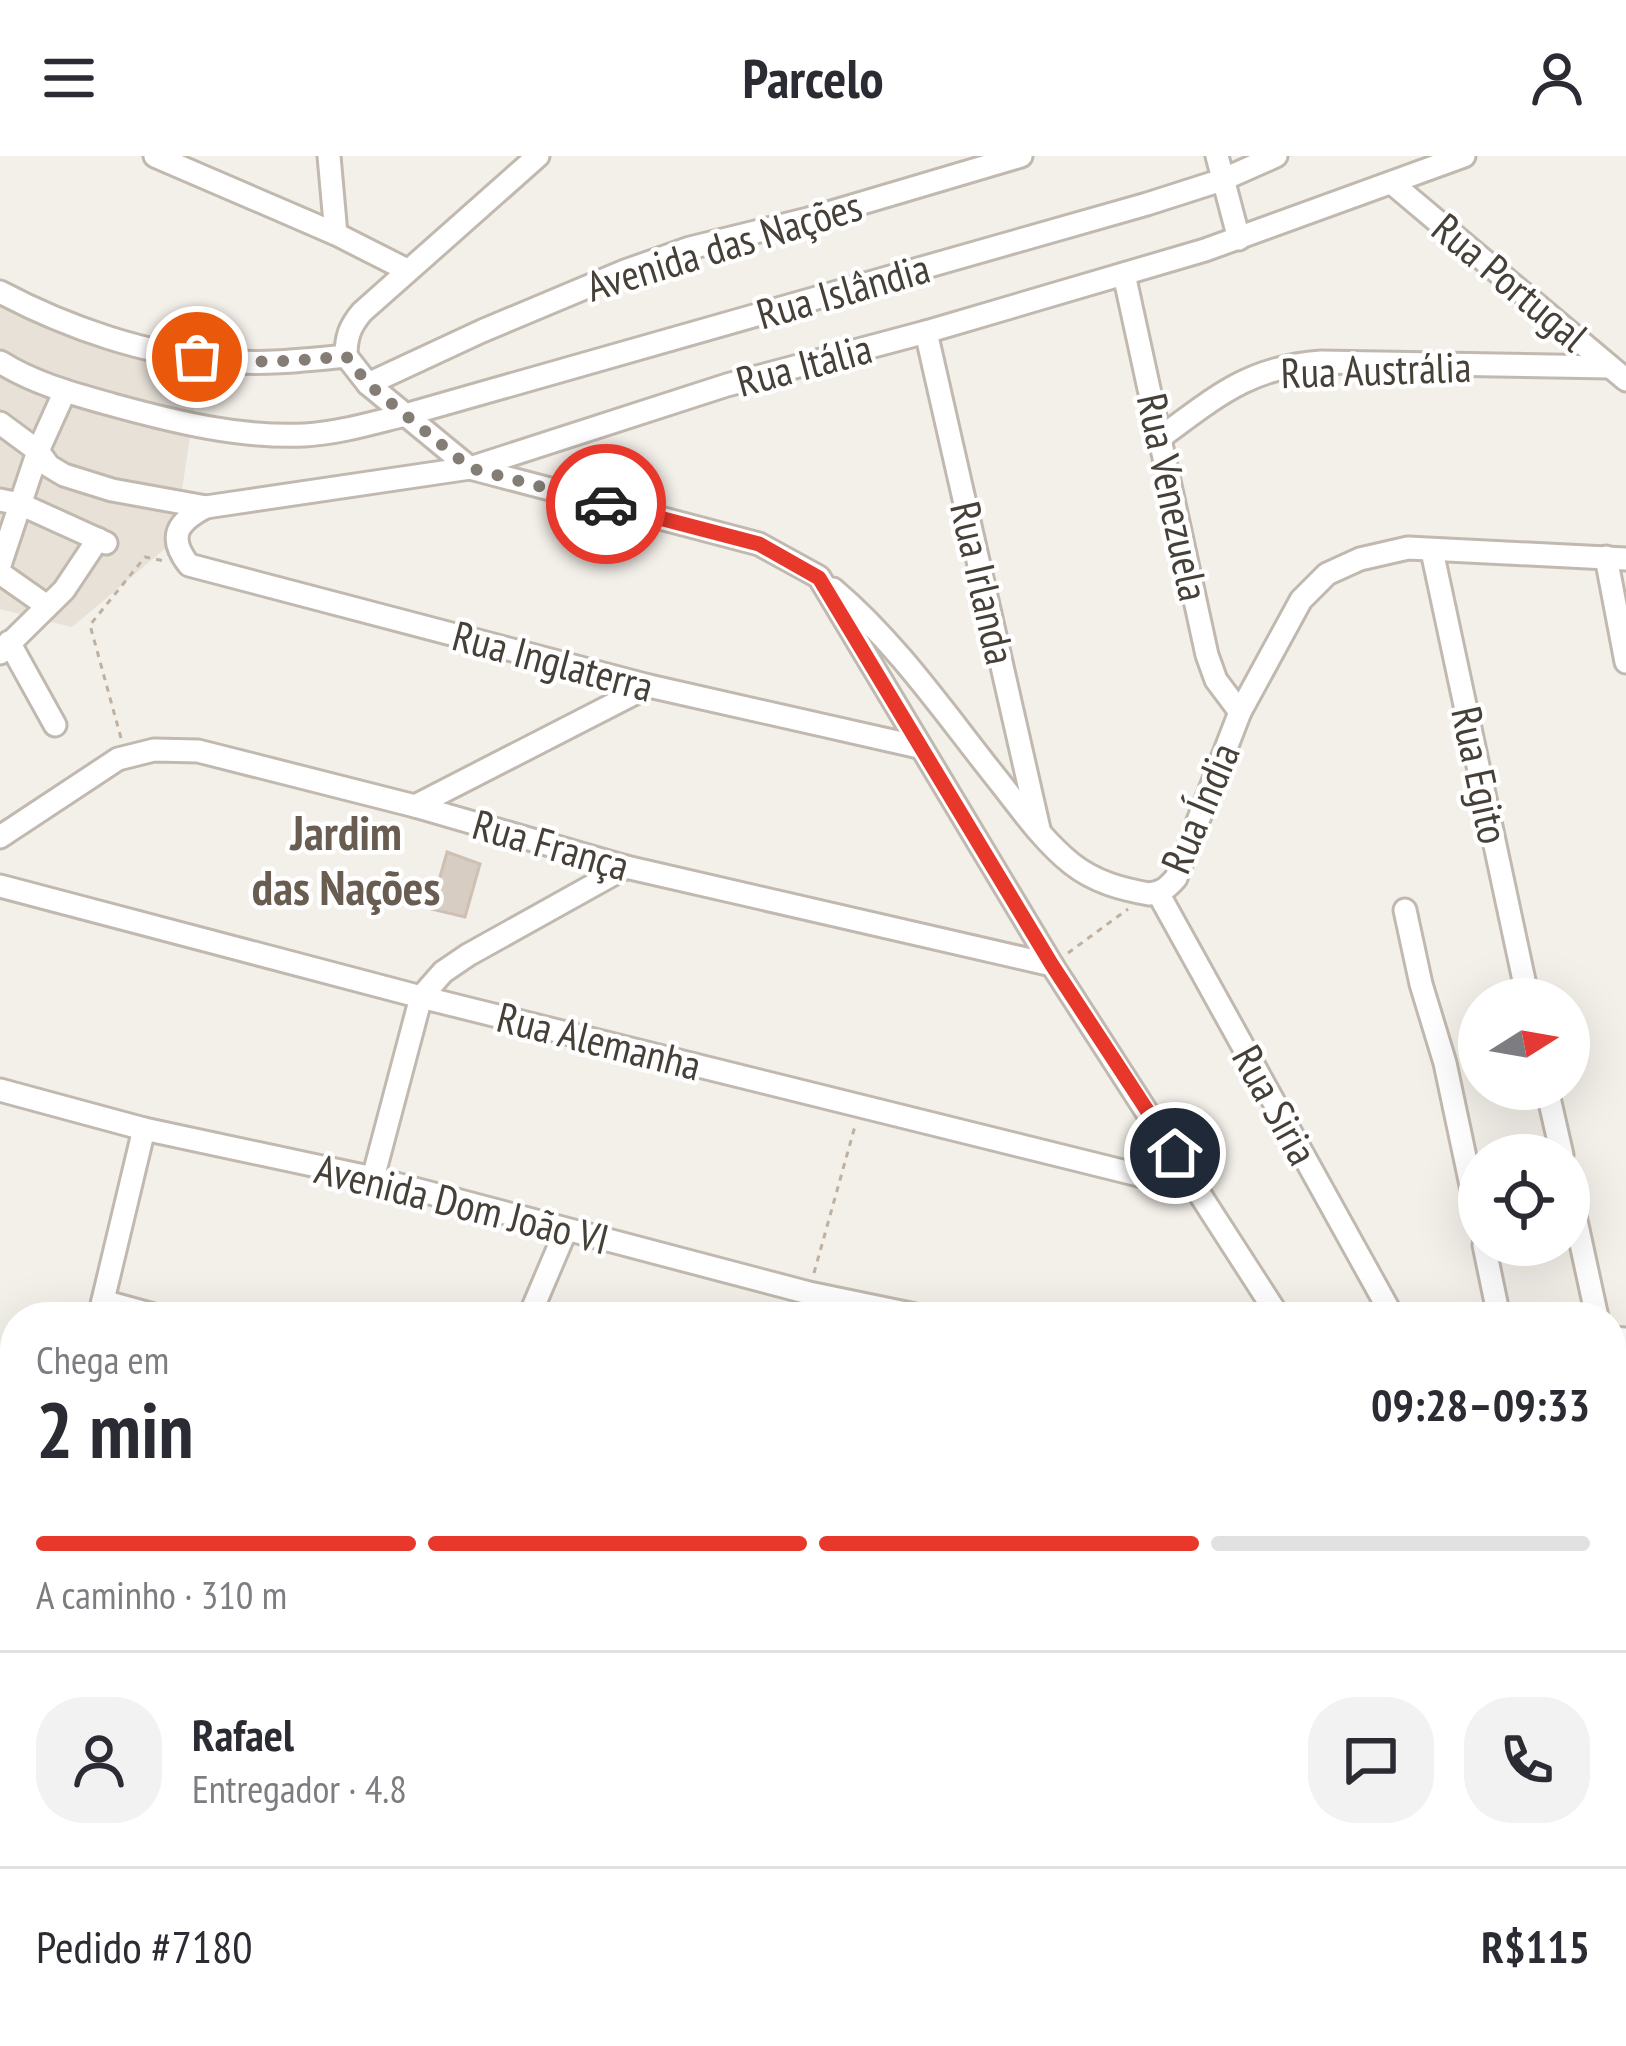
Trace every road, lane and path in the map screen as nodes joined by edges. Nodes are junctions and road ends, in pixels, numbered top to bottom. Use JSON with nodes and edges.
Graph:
{"nodes":[{"id":1,"x":155,"y":156,"type":"edge"},
{"id":2,"x":329,"y":156,"type":"edge"},
{"id":3,"x":538,"y":156,"type":"edge"},
{"id":4,"x":1021,"y":156,"type":"edge"},
{"id":5,"x":1216,"y":156,"type":"edge"},
{"id":6,"x":1276,"y":156,"type":"edge"},
{"id":7,"x":1464,"y":156,"type":"edge"},
{"id":8,"x":1222,"y":180,"type":"junction"},
{"id":9,"x":1393,"y":184,"type":"junction"},
{"id":10,"x":336,"y":234,"type":"junction"},
{"id":11,"x":1239,"y":239,"type":"junction"},
{"id":12,"x":407,"y":270,"type":"junction"},
{"id":13,"x":1124,"y":274,"type":"junction"},
{"id":14,"x":4,"y":299,"type":"edge"},
{"id":15,"x":926,"y":332,"type":"junction"},
{"id":16,"x":346,"y":356,"type":"junction"},
{"id":17,"x":0,"y":362,"type":"edge"},
{"id":18,"x":1618,"y":374,"type":"edge"},
{"id":19,"x":368,"y":384,"type":"junction"},
{"id":20,"x":65,"y":391,"type":"junction"},
{"id":21,"x":405,"y":415,"type":"junction"},
{"id":22,"x":0,"y":422,"type":"edge"},
{"id":23,"x":1161,"y":437,"type":"junction"},
{"id":24,"x":38,"y":451,"type":"junction"},
{"id":25,"x":470,"y":468,"type":"junction"},
{"id":26,"x":10,"y":502,"type":"edge"},
{"id":27,"x":206,"y":507,"type":"junction"},
{"id":28,"x":1432,"y":551,"type":"junction"},
{"id":29,"x":1616,"y":558,"type":"edge"},
{"id":30,"x":189,"y":566,"type":"junction"},
{"id":31,"x":0,"y":569,"type":"edge"},
{"id":32,"x":819,"y":578,"type":"junction"},
{"id":33,"x":47,"y":606,"type":"junction"},
{"id":34,"x":1620,"y":609,"type":"edge"},
{"id":35,"x":4,"y":648,"type":"edge"},
{"id":36,"x":1626,"y":662,"type":"edge"},
{"id":37,"x":649,"y":686,"type":"junction"},
{"id":38,"x":938,"y":703,"type":"junction"},
{"id":39,"x":1240,"y":712,"type":"junction"},
{"id":40,"x":55,"y":725,"type":"dead end"},
{"id":41,"x":906,"y":725,"type":"junction"},
{"id":42,"x":919,"y":747,"type":"junction"},
{"id":43,"x":126,"y":758,"type":"junction"},
{"id":44,"x":415,"y":806,"type":"junction"},
{"id":45,"x":1040,"y":834,"type":"junction"},
{"id":46,"x":0,"y":837,"type":"edge"},
{"id":47,"x":626,"y":867,"type":"junction"},
{"id":48,"x":0,"y":886,"type":"edge"},
{"id":49,"x":1154,"y":894,"type":"junction"},
{"id":50,"x":1405,"y":910,"type":"dead end"},
{"id":51,"x":1052,"y":965,"type":"junction"},
{"id":52,"x":1524,"y":978,"type":"edge"},
{"id":53,"x":421,"y":997,"type":"junction"},
{"id":54,"x":0,"y":1090,"type":"edge"},
{"id":55,"x":860,"y":1107,"type":"junction"},
{"id":56,"x":144,"y":1129,"type":"junction"},
{"id":57,"x":1460,"y":1134,"type":"edge"},
{"id":58,"x":373,"y":1178,"type":"junction"},
{"id":59,"x":1199,"y":1190,"type":"junction"},
{"id":60,"x":566,"y":1230,"type":"junction"},
{"id":61,"x":1488,"y":1266,"type":"edge"},
{"id":62,"x":1586,"y":1266,"type":"edge"},
{"id":63,"x":809,"y":1293,"type":"junction"},
{"id":64,"x":103,"y":1302,"type":"edge"},
{"id":65,"x":535,"y":1302,"type":"edge"},
{"id":66,"x":852,"y":1302,"type":"edge"},
{"id":67,"x":1268,"y":1302,"type":"edge"},
{"id":68,"x":1385,"y":1302,"type":"edge"},
{"id":69,"x":1496,"y":1302,"type":"edge"},
{"id":70,"x":1594,"y":1302,"type":"edge"}],
"edges":[{"from":1,"to":10,"type":"street"},
{"from":2,"to":10,"type":"street"},
{"from":3,"to":12,"type":"street"},
{"from":4,"to":19,"type":"street","name":"Avenida das Nações"},
{"from":5,"to":8,"type":"street"},
{"from":6,"to":8,"type":"street","name":"Rua Islândia"},
{"from":7,"to":9,"type":"street","name":"Rua Itália"},
{"from":8,"to":11,"type":"street"},
{"from":8,"to":21,"type":"street","name":"Rua Islândia"},
{"from":9,"to":11,"type":"street","name":"Rua Itália"},
{"from":9,"to":18,"type":"street","name":"Rua Portugal"},
{"from":10,"to":12,"type":"street"},
{"from":11,"to":13,"type":"street","name":"Rua Itália"},
{"from":12,"to":16,"type":"street"},
{"from":13,"to":15,"type":"street","name":"Rua Itália"},
{"from":13,"to":23,"type":"street","name":"Rua Venezuela"},
{"from":14,"to":16,"type":"street"},
{"from":15,"to":25,"type":"street","name":"Rua Itália"},
{"from":15,"to":45,"type":"street","name":"Rua Irlanda"},
{"from":16,"to":19,"type":"street"},
{"from":17,"to":20,"type":"street","name":"Rua Islândia"},
{"from":18,"to":23,"type":"street","name":"Rua Austrália"},
{"from":19,"to":21,"type":"street"},
{"from":20,"to":21,"type":"street","name":"Rua Islândia"},
{"from":20,"to":24,"type":"street"},
{"from":21,"to":25,"type":"street"},
{"from":22,"to":24,"type":"street","name":"Rua Itália"},
{"from":23,"to":39,"type":"street","name":"Rua Venezuela"},
{"from":24,"to":26,"type":"street"},
{"from":24,"to":27,"type":"street","name":"Rua Itália"},
{"from":25,"to":27,"type":"street","name":"Rua Itália"},
{"from":25,"to":32,"type":"street","name":"Rua Índia"},
{"from":26,"to":31,"type":"street"},
{"from":26,"to":33,"type":"street"},
{"from":27,"to":30,"type":"street"},
{"from":28,"to":29,"type":"street","name":"Rua Índia"},
{"from":28,"to":39,"type":"street","name":"Rua Índia"},
{"from":28,"to":52,"type":"street","name":"Rua Egito"},
{"from":29,"to":34,"type":"street"},
{"from":30,"to":37,"type":"street","name":"Rua Inglaterra"},
{"from":30,"to":43,"type":"path"},
{"from":31,"to":33,"type":"street"},
{"from":32,"to":38,"type":"street","name":"Rua Índia"},
{"from":32,"to":41,"type":"street"},
{"from":33,"to":35,"type":"street"},
{"from":34,"to":36,"type":"street"},
{"from":35,"to":40,"type":"street"},
{"from":37,"to":42,"type":"street","name":"Rua Inglaterra"},
{"from":37,"to":44,"type":"street"},
{"from":38,"to":41,"type":"street"},
{"from":38,"to":45,"type":"street","name":"Rua Índia"},
{"from":39,"to":49,"type":"street","name":"Rua Índia"},
{"from":41,"to":42,"type":"street"},
{"from":42,"to":51,"type":"street"},
{"from":43,"to":44,"type":"street","name":"Rua França"},
{"from":43,"to":46,"type":"street","name":"Rua França"},
{"from":44,"to":47,"type":"street","name":"Rua França"},
{"from":45,"to":49,"type":"street","name":"Rua Índia"},
{"from":47,"to":51,"type":"street","name":"Rua França"},
{"from":47,"to":53,"type":"street"},
{"from":48,"to":53,"type":"street","name":"Rua Alemanha"},
{"from":49,"to":51,"type":"path"},
{"from":49,"to":68,"type":"street","name":"Rua Siria"},
{"from":50,"to":57,"type":"street"},
{"from":51,"to":59,"type":"street"},
{"from":53,"to":55,"type":"street","name":"Rua Alemanha"},
{"from":53,"to":58,"type":"street"},
{"from":54,"to":56,"type":"street","name":"Avenida Dom João VI"},
{"from":55,"to":59,"type":"street","name":"Rua Alemanha"},
{"from":55,"to":63,"type":"path"},
{"from":56,"to":58,"type":"street","name":"Avenida Dom João VI"},
{"from":56,"to":64,"type":"street"},
{"from":58,"to":60,"type":"street","name":"Avenida Dom João VI"},
{"from":59,"to":67,"type":"street"},
{"from":60,"to":63,"type":"street","name":"Avenida Dom João VI"},
{"from":60,"to":65,"type":"street"},
{"from":61,"to":69,"type":"street"},
{"from":62,"to":70,"type":"street"},
{"from":63,"to":66,"type":"street","name":"Avenida Dom João VI"}]}
